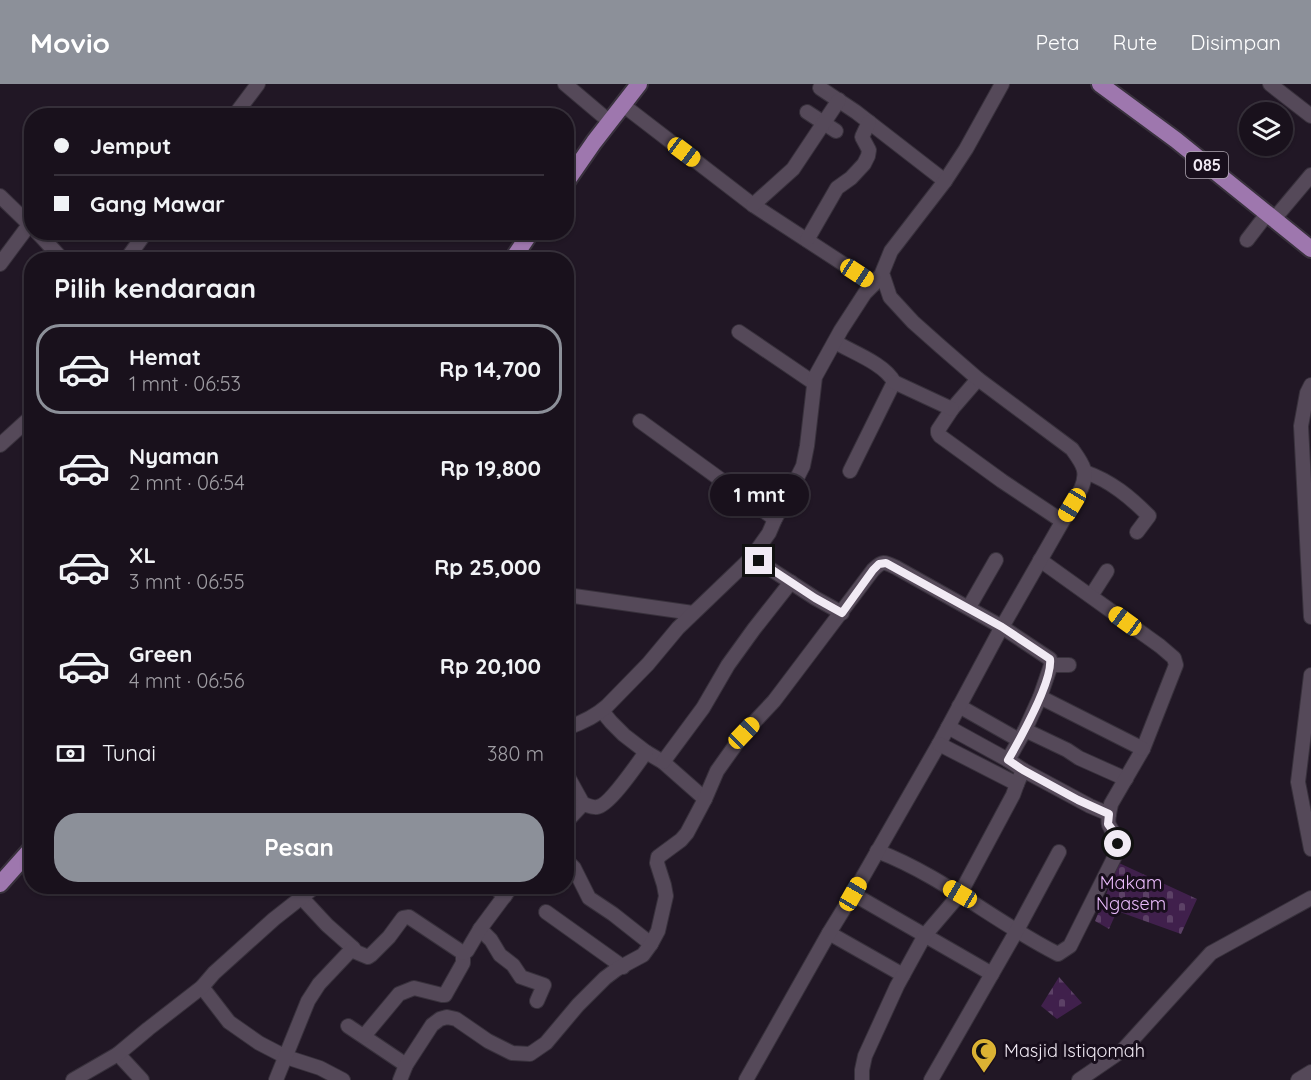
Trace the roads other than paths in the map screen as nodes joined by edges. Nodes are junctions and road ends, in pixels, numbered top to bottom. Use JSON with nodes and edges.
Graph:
{"nodes":[{"id":1,"x":258,"y":84,"type":"edge"},
{"id":2,"x":565,"y":84,"type":"edge"},
{"id":3,"x":1002,"y":84,"type":"edge"},
{"id":4,"x":1100,"y":84,"type":"edge"},
{"id":5,"x":1270,"y":84,"type":"edge"},
{"id":6,"x":632,"y":86,"type":"edge"},
{"id":7,"x":820,"y":88,"type":"dead end"},
{"id":8,"x":839,"y":100,"type":"junction"},
{"id":9,"x":623,"y":105,"type":"junction"},
{"id":10,"x":240,"y":108,"type":"edge"},
{"id":11,"x":807,"y":112,"type":"dead end"},
{"id":12,"x":1311,"y":116,"type":"edge"},
{"id":13,"x":610,"y":122,"type":"junction"},
{"id":14,"x":869,"y":122,"type":"junction"},
{"id":15,"x":824,"y":123,"type":"junction"},
{"id":16,"x":836,"y":131,"type":"dead end"},
{"id":17,"x":574,"y":171,"type":"edge"},
{"id":18,"x":1311,"y":175,"type":"edge"},
{"id":19,"x":945,"y":181,"type":"junction"},
{"id":20,"x":0,"y":196,"type":"edge"},
{"id":21,"x":753,"y":205,"type":"junction"},
{"id":22,"x":1271,"y":217,"type":"junction"},
{"id":23,"x":24,"y":220,"type":"edge"},
{"id":24,"x":24,"y":237,"type":"edge"},
{"id":25,"x":44,"y":240,"type":"edge"},
{"id":26,"x":807,"y":240,"type":"junction"},
{"id":27,"x":1247,"y":240,"type":"dead end"},
{"id":28,"x":1311,"y":249,"type":"edge"},
{"id":29,"x":55,"y":252,"type":"edge"},
{"id":30,"x":0,"y":264,"type":"edge"},
{"id":31,"x":878,"y":279,"type":"junction"},
{"id":32,"x":739,"y":332,"type":"dead end"},
{"id":33,"x":835,"y":342,"type":"junction"},
{"id":34,"x":978,"y":379,"type":"junction"},
{"id":35,"x":894,"y":382,"type":"junction"},
{"id":36,"x":814,"y":383,"type":"junction"},
{"id":37,"x":1311,"y":385,"type":"edge"},
{"id":38,"x":952,"y":410,"type":"junction"},
{"id":39,"x":640,"y":421,"type":"dead end"},
{"id":40,"x":24,"y":423,"type":"edge"},
{"id":41,"x":1,"y":442,"type":"edge"},
{"id":42,"x":850,"y":471,"type":"dead end"},
{"id":43,"x":1085,"y":472,"type":"junction"},
{"id":44,"x":775,"y":519,"type":"junction"},
{"id":45,"x":1062,"y":521,"type":"junction"},
{"id":46,"x":1137,"y":532,"type":"dead end"},
{"id":47,"x":752,"y":556,"type":"junction"},
{"id":48,"x":996,"y":560,"type":"dead end"},
{"id":49,"x":1041,"y":560,"type":"junction"},
{"id":50,"x":1107,"y":571,"type":"dead end"},
{"id":51,"x":792,"y":582,"type":"junction"},
{"id":52,"x":574,"y":596,"type":"edge"},
{"id":53,"x":1091,"y":596,"type":"junction"},
{"id":54,"x":969,"y":607,"type":"junction"},
{"id":55,"x":693,"y":613,"type":"junction"},
{"id":56,"x":842,"y":613,"type":"junction"},
{"id":57,"x":1311,"y":616,"type":"edge"},
{"id":58,"x":1002,"y":627,"type":"junction"},
{"id":59,"x":1051,"y":665,"type":"junction"},
{"id":60,"x":1068,"y":665,"type":"dead end"},
{"id":61,"x":1311,"y":675,"type":"edge"},
{"id":62,"x":1040,"y":697,"type":"junction"},
{"id":63,"x":959,"y":706,"type":"junction"},
{"id":64,"x":602,"y":711,"type":"junction"},
{"id":65,"x":574,"y":726,"type":"edge"},
{"id":66,"x":948,"y":727,"type":"junction"},
{"id":67,"x":1022,"y":735,"type":"junction"},
{"id":68,"x":939,"y":744,"type":"junction"},
{"id":69,"x":1143,"y":749,"type":"junction"},
{"id":70,"x":654,"y":757,"type":"junction"},
{"id":71,"x":1008,"y":760,"type":"junction"},
{"id":72,"x":1023,"y":770,"type":"junction"},
{"id":73,"x":1126,"y":779,"type":"junction"},
{"id":74,"x":1017,"y":784,"type":"junction"},
{"id":75,"x":574,"y":788,"type":"edge"},
{"id":76,"x":705,"y":798,"type":"junction"},
{"id":77,"x":583,"y":804,"type":"junction"},
{"id":78,"x":574,"y":814,"type":"edge"},
{"id":79,"x":1109,"y":814,"type":"junction"},
{"id":80,"x":1311,"y":849,"type":"edge"},
{"id":81,"x":878,"y":851,"type":"junction"},
{"id":82,"x":1059,"y":852,"type":"dead end"},
{"id":83,"x":24,"y":857,"type":"edge"},
{"id":84,"x":574,"y":868,"type":"edge"},
{"id":85,"x":0,"y":884,"type":"edge"},
{"id":86,"x":306,"y":894,"type":"edge"},
{"id":87,"x":506,"y":894,"type":"edge"},
{"id":88,"x":853,"y":894,"type":"junction"},
{"id":89,"x":960,"y":894,"type":"junction"},
{"id":90,"x":302,"y":897,"type":"junction"},
{"id":91,"x":1311,"y":898,"type":"edge"},
{"id":92,"x":546,"y":912,"type":"dead end"},
{"id":93,"x":480,"y":929,"type":"junction"},
{"id":94,"x":1016,"y":932,"type":"junction"},
{"id":95,"x":829,"y":933,"type":"junction"},
{"id":96,"x":925,"y":935,"type":"junction"},
{"id":97,"x":651,"y":944,"type":"junction"},
{"id":98,"x":353,"y":948,"type":"junction"},
{"id":99,"x":463,"y":953,"type":"junction"},
{"id":100,"x":623,"y":967,"type":"junction"},
{"id":101,"x":992,"y":974,"type":"junction"},
{"id":102,"x":903,"y":975,"type":"junction"},
{"id":103,"x":202,"y":987,"type":"junction"},
{"id":104,"x":537,"y":1001,"type":"dead end"},
{"id":105,"x":348,"y":1026,"type":"dead end"},
{"id":106,"x":364,"y":1036,"type":"junction"},
{"id":107,"x":118,"y":1054,"type":"junction"},
{"id":108,"x":285,"y":1058,"type":"junction"},
{"id":109,"x":406,"y":1065,"type":"junction"},
{"id":110,"x":1311,"y":1072,"type":"edge"},
{"id":111,"x":73,"y":1080,"type":"edge"},
{"id":112,"x":142,"y":1080,"type":"edge"},
{"id":113,"x":276,"y":1080,"type":"edge"},
{"id":114,"x":343,"y":1080,"type":"edge"},
{"id":115,"x":400,"y":1080,"type":"edge"},
{"id":116,"x":746,"y":1080,"type":"edge"},
{"id":117,"x":862,"y":1080,"type":"edge"},
{"id":118,"x":932,"y":1080,"type":"edge"},
{"id":119,"x":1079,"y":1080,"type":"edge"},
{"id":120,"x":1298,"y":1080,"type":"edge"}],
"edges":[{"from":1,"to":10,"type":"street"},
{"from":2,"to":13,"type":"street"},
{"from":3,"to":19,"type":"street"},
{"from":4,"to":22,"type":"main road","number":"085"},
{"from":5,"to":12,"type":"street"},
{"from":6,"to":9,"type":"main road"},
{"from":7,"to":8,"type":"street"},
{"from":8,"to":14,"type":"street"},
{"from":8,"to":15,"type":"street"},
{"from":9,"to":13,"type":"main road"},
{"from":9,"to":21,"type":"street"},
{"from":11,"to":15,"type":"street"},
{"from":13,"to":17,"type":"main road"},
{"from":14,"to":19,"type":"street"},
{"from":14,"to":26,"type":"street"},
{"from":15,"to":16,"type":"street"},
{"from":15,"to":21,"type":"street"},
{"from":18,"to":22,"type":"street"},
{"from":19,"to":31,"type":"street"},
{"from":20,"to":23,"type":"street"},
{"from":21,"to":26,"type":"street"},
{"from":22,"to":27,"type":"street"},
{"from":22,"to":28,"type":"main road","number":"085"},
{"from":24,"to":30,"type":"street"},
{"from":25,"to":29,"type":"street"},
{"from":26,"to":31,"type":"street"},
{"from":31,"to":33,"type":"street"},
{"from":31,"to":34,"type":"street"},
{"from":32,"to":36,"type":"street"},
{"from":33,"to":35,"type":"street"},
{"from":33,"to":36,"type":"street"},
{"from":34,"to":38,"type":"street"},
{"from":34,"to":43,"type":"street"},
{"from":35,"to":38,"type":"street"},
{"from":35,"to":42,"type":"street"},
{"from":36,"to":44,"type":"street"},
{"from":37,"to":57,"type":"street"},
{"from":38,"to":45,"type":"street"},
{"from":39,"to":44,"type":"street"},
{"from":40,"to":41,"type":"street"},
{"from":43,"to":45,"type":"street"},
{"from":43,"to":46,"type":"street"},
{"from":44,"to":47,"type":"street"},
{"from":45,"to":49,"type":"street"},
{"from":47,"to":51,"type":"street"},
{"from":47,"to":55,"type":"street"},
{"from":48,"to":54,"type":"street"},
{"from":49,"to":53,"type":"street"},
{"from":49,"to":58,"type":"street"},
{"from":50,"to":53,"type":"street"},
{"from":51,"to":56,"type":"street"},
{"from":51,"to":70,"type":"street"},
{"from":52,"to":55,"type":"street"},
{"from":53,"to":69,"type":"street"},
{"from":54,"to":56,"type":"street"},
{"from":54,"to":58,"type":"street"},
{"from":55,"to":64,"type":"street"},
{"from":56,"to":76,"type":"street"},
{"from":58,"to":59,"type":"street"},
{"from":58,"to":63,"type":"street"},
{"from":59,"to":60,"type":"street"},
{"from":59,"to":62,"type":"street"},
{"from":61,"to":80,"type":"street"},
{"from":62,"to":67,"type":"street"},
{"from":62,"to":69,"type":"street"},
{"from":63,"to":66,"type":"street"},
{"from":63,"to":67,"type":"street"},
{"from":64,"to":65,"type":"street"},
{"from":64,"to":70,"type":"street"},
{"from":66,"to":68,"type":"street"},
{"from":66,"to":71,"type":"street"},
{"from":67,"to":71,"type":"street"},
{"from":67,"to":73,"type":"street"},
{"from":68,"to":74,"type":"street"},
{"from":68,"to":81,"type":"street"},
{"from":69,"to":73,"type":"street"},
{"from":70,"to":76,"type":"street"},
{"from":70,"to":77,"type":"street"},
{"from":71,"to":72,"type":"street"},
{"from":72,"to":74,"type":"street"},
{"from":72,"to":79,"type":"street"},
{"from":73,"to":79,"type":"street"},
{"from":74,"to":89,"type":"street"},
{"from":75,"to":77,"type":"street"},
{"from":76,"to":97,"type":"street"},
{"from":77,"to":78,"type":"street"},
{"from":79,"to":94,"type":"street"},
{"from":81,"to":88,"type":"street"},
{"from":81,"to":89,"type":"street"},
{"from":82,"to":94,"type":"street"},
{"from":83,"to":85,"type":"main road"},
{"from":84,"to":97,"type":"street"},
{"from":86,"to":90,"type":"street"},
{"from":87,"to":93,"type":"street"},
{"from":88,"to":95,"type":"street"},
{"from":88,"to":96,"type":"street"},
{"from":89,"to":94,"type":"street"},
{"from":89,"to":96,"type":"street"},
{"from":90,"to":98,"type":"street"},
{"from":90,"to":103,"type":"street"},
{"from":91,"to":119,"type":"street"},
{"from":92,"to":100,"type":"street"},
{"from":93,"to":99,"type":"street"},
{"from":93,"to":104,"type":"street"},
{"from":94,"to":101,"type":"street"},
{"from":95,"to":102,"type":"street"},
{"from":95,"to":116,"type":"street"},
{"from":96,"to":101,"type":"street"},
{"from":96,"to":102,"type":"street"},
{"from":97,"to":100,"type":"street"},
{"from":98,"to":99,"type":"street"},
{"from":98,"to":108,"type":"street"},
{"from":99,"to":106,"type":"street"},
{"from":100,"to":109,"type":"street"},
{"from":101,"to":118,"type":"street"},
{"from":102,"to":117,"type":"street"},
{"from":103,"to":107,"type":"street"},
{"from":103,"to":108,"type":"street"},
{"from":105,"to":106,"type":"street"},
{"from":106,"to":109,"type":"street"},
{"from":107,"to":111,"type":"street"},
{"from":107,"to":112,"type":"street"},
{"from":108,"to":113,"type":"street"},
{"from":108,"to":114,"type":"street"},
{"from":109,"to":115,"type":"street"},
{"from":110,"to":120,"type":"street"}]}
